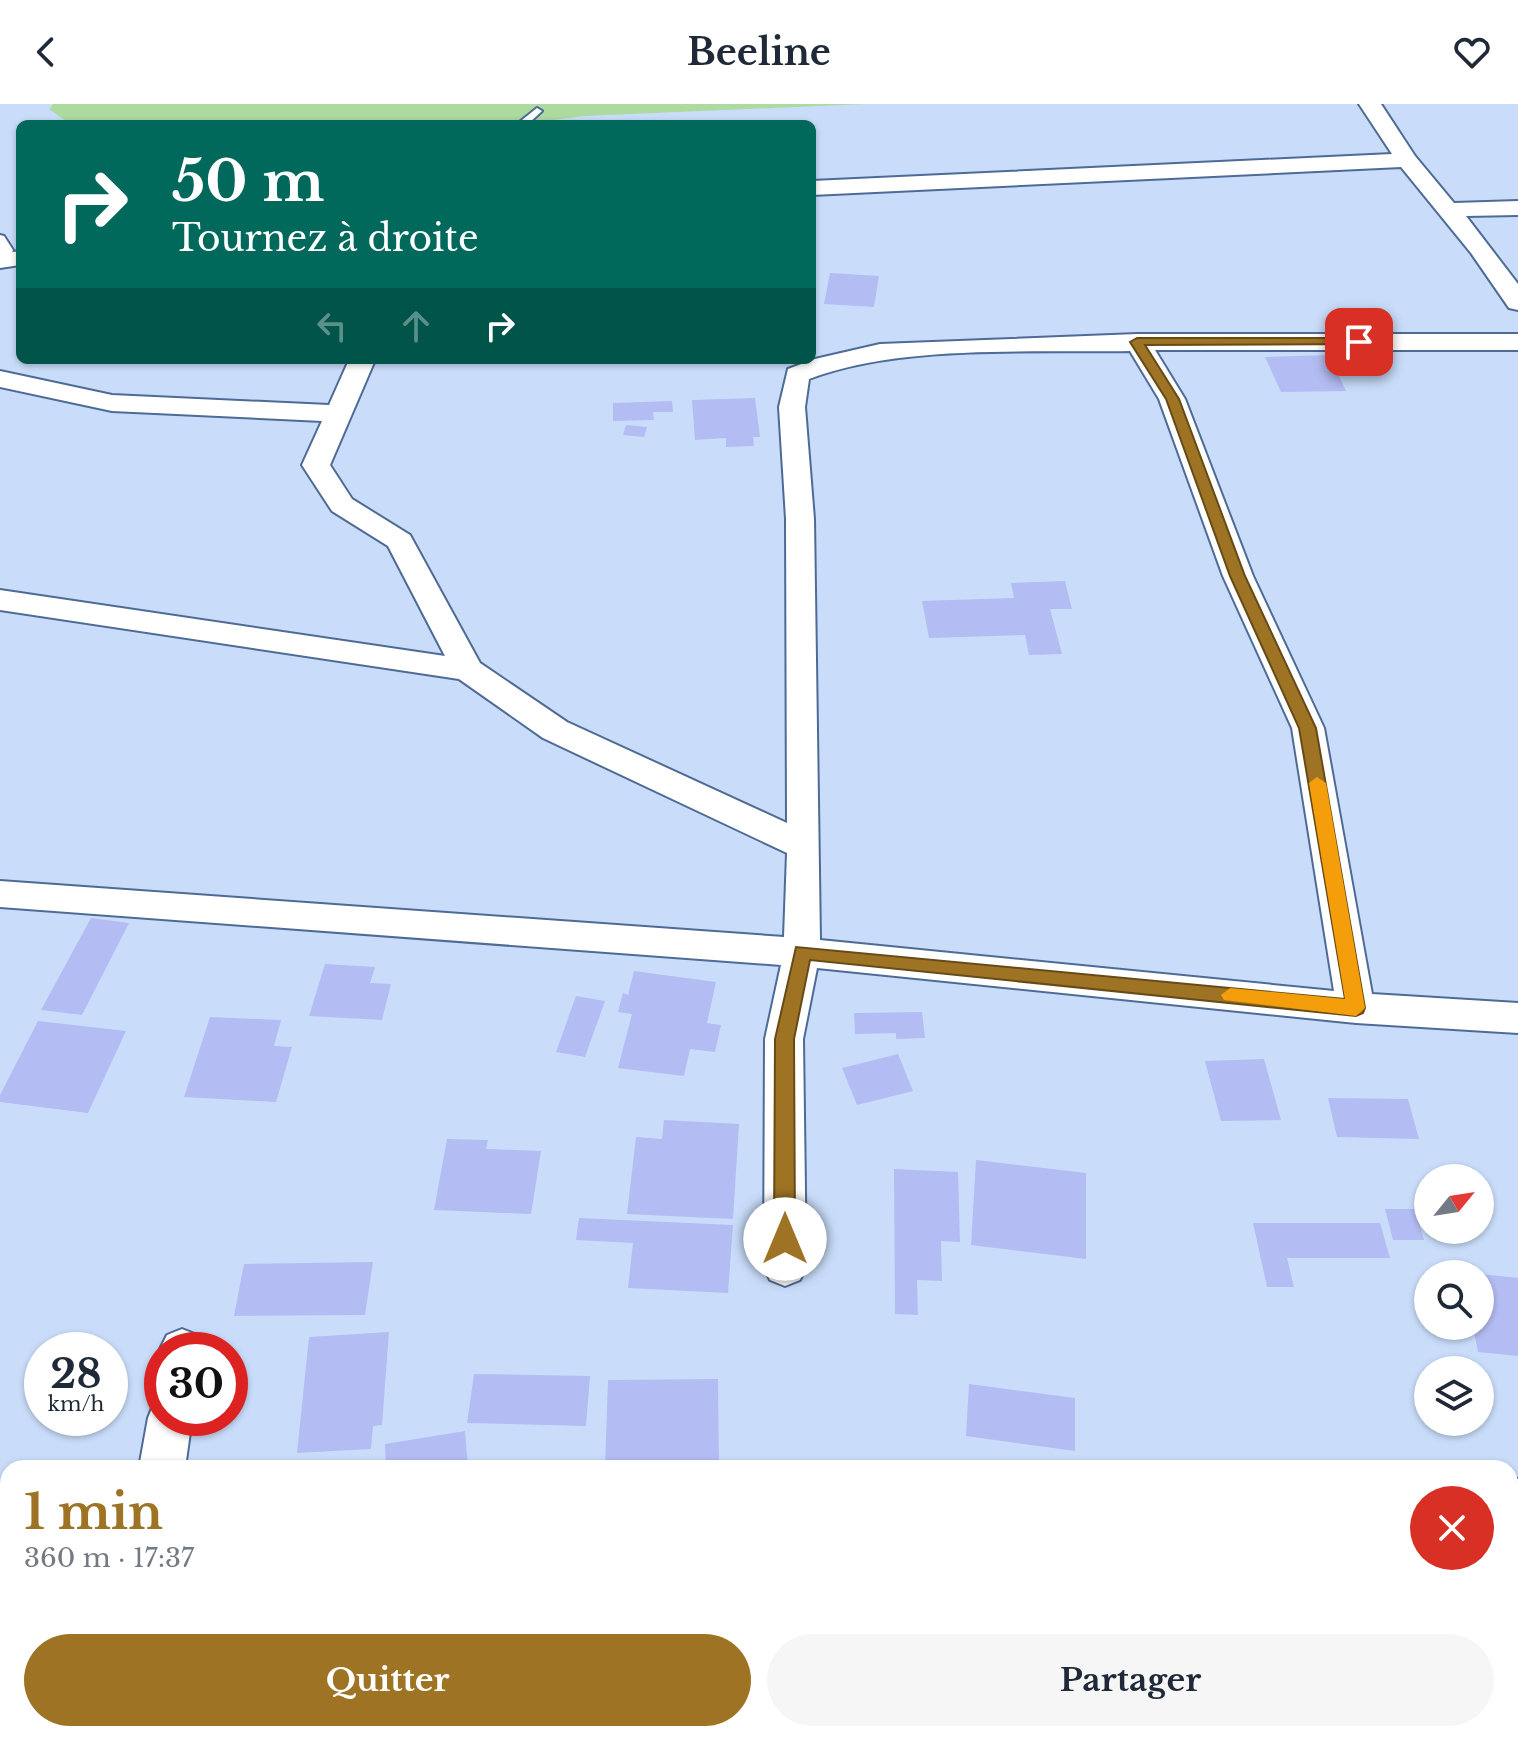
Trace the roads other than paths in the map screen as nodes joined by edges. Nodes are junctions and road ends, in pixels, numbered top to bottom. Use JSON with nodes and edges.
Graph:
{"nodes":[{"id":1,"x":1370,"y":104,"type":"edge"},
{"id":2,"x":537,"y":111,"type":"dead end"},
{"id":3,"x":527,"y":120,"type":"edge"},
{"id":4,"x":1407,"y":160,"type":"junction"},
{"id":5,"x":816,"y":188,"type":"edge"},
{"id":6,"x":1514,"y":206,"type":"edge"},
{"id":7,"x":1445,"y":210,"type":"junction"},
{"id":8,"x":1518,"y":303,"type":"edge"},
{"id":9,"x":1137,"y":342,"type":"junction"},
{"id":10,"x":1518,"y":342,"type":"edge"},
{"id":11,"x":360,"y":364,"type":"edge"},
{"id":12,"x":816,"y":364,"type":"edge"},
{"id":13,"x":797,"y":368,"type":"edge"},
{"id":14,"x":0,"y":379,"type":"edge"},
{"id":15,"x":338,"y":414,"type":"junction"},
{"id":16,"x":0,"y":600,"type":"edge"},
{"id":17,"x":468,"y":670,"type":"junction"},
{"id":18,"x":804,"y":846,"type":"junction"},
{"id":19,"x":0,"y":894,"type":"edge"},
{"id":20,"x":802,"y":952,"type":"junction"},
{"id":21,"x":1356,"y":1008,"type":"junction"},
{"id":22,"x":1518,"y":1018,"type":"edge"},
{"id":23,"x":785,"y":1267,"type":"dead end"},
{"id":24,"x":167,"y":1436,"type":"edge"},
{"id":25,"x":163,"y":1460,"type":"edge"}],
"edges":[{"from":1,"to":4,"type":"street"},
{"from":2,"to":3,"type":"lane"},
{"from":4,"to":5,"type":"street"},
{"from":4,"to":7,"type":"street"},
{"from":6,"to":7,"type":"street"},
{"from":7,"to":8,"type":"street"},
{"from":9,"to":10,"type":"street"},
{"from":9,"to":12,"type":"street"},
{"from":9,"to":21,"type":"street"},
{"from":11,"to":15,"type":"street"},
{"from":13,"to":18,"type":"street"},
{"from":14,"to":15,"type":"street"},
{"from":15,"to":17,"type":"street"},
{"from":16,"to":17,"type":"street"},
{"from":17,"to":18,"type":"street"},
{"from":18,"to":20,"type":"street"},
{"from":19,"to":20,"type":"street"},
{"from":20,"to":21,"type":"street"},
{"from":20,"to":23,"type":"street"},
{"from":21,"to":22,"type":"street"},
{"from":24,"to":25,"type":"street"}]}
